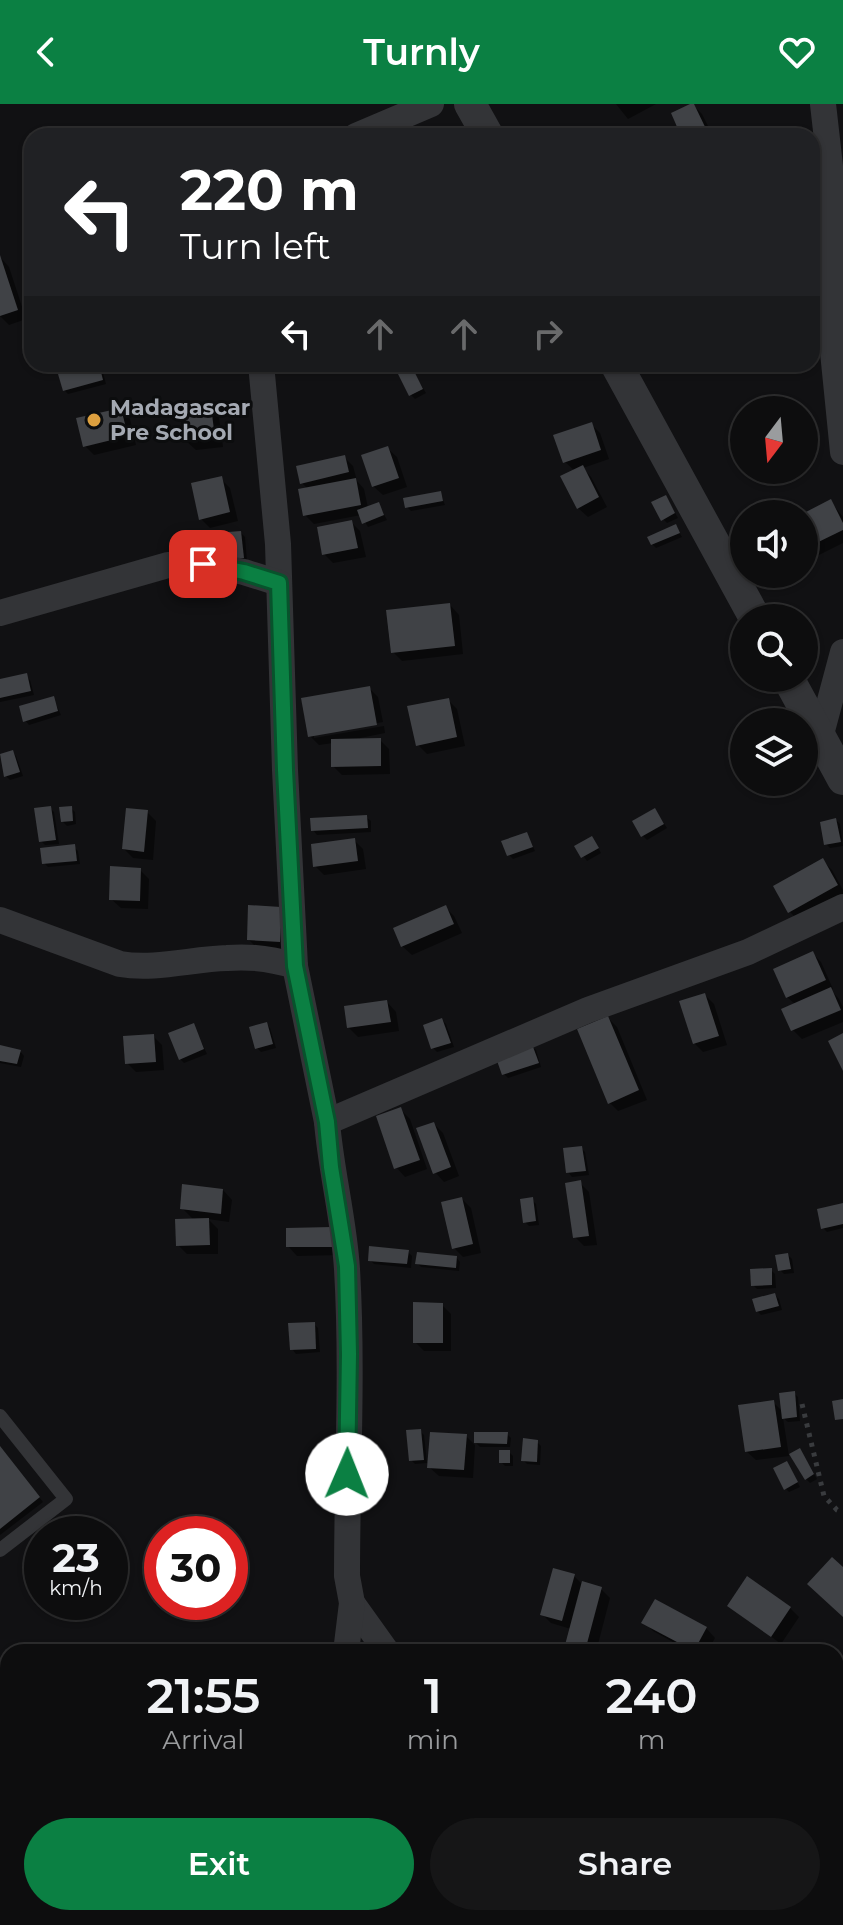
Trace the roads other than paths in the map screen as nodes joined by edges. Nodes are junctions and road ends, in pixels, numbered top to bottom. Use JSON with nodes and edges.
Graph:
{"nodes":[{"id":1,"x":431,"y":104,"type":"edge"},
{"id":2,"x":470,"y":104,"type":"edge"},
{"id":3,"x":823,"y":104,"type":"edge"},
{"id":4,"x":375,"y":128,"type":"edge"},
{"id":5,"x":484,"y":128,"type":"edge"},
{"id":6,"x":262,"y":372,"type":"edge"},
{"id":7,"x":620,"y":372,"type":"edge"},
{"id":8,"x":843,"y":452,"type":"edge"},
{"id":9,"x":279,"y":583,"type":"junction"},
{"id":10,"x":747,"y":604,"type":"edge"},
{"id":11,"x":0,"y":613,"type":"edge"},
{"id":12,"x":843,"y":652,"type":"edge"},
{"id":13,"x":795,"y":692,"type":"edge"},
{"id":14,"x":820,"y":738,"type":"junction"},
{"id":15,"x":843,"y":779,"type":"edge"},
{"id":16,"x":843,"y":907,"type":"edge"},
{"id":17,"x":0,"y":920,"type":"edge"},
{"id":18,"x":295,"y":966,"type":"junction"},
{"id":19,"x":327,"y":1122,"type":"junction"},
{"id":20,"x":0,"y":1416,"type":"edge"},
{"id":21,"x":0,"y":1550,"type":"edge"},
{"id":22,"x":352,"y":1603,"type":"junction"},
{"id":23,"x":347,"y":1644,"type":"edge"},
{"id":24,"x":381,"y":1644,"type":"edge"}],
"edges":[{"from":1,"to":4,"type":"street"},
{"from":2,"to":5,"type":"street"},
{"from":3,"to":8,"type":"street"},
{"from":6,"to":9,"type":"street"},
{"from":7,"to":10,"type":"street"},
{"from":9,"to":11,"type":"street"},
{"from":9,"to":18,"type":"street"},
{"from":12,"to":14,"type":"street"},
{"from":13,"to":14,"type":"street"},
{"from":14,"to":15,"type":"street"},
{"from":16,"to":19,"type":"street"},
{"from":17,"to":18,"type":"street"},
{"from":18,"to":19,"type":"street"},
{"from":19,"to":22,"type":"street"},
{"from":20,"to":21,"type":"lane"},
{"from":22,"to":23,"type":"street"},
{"from":22,"to":24,"type":"street"}]}
